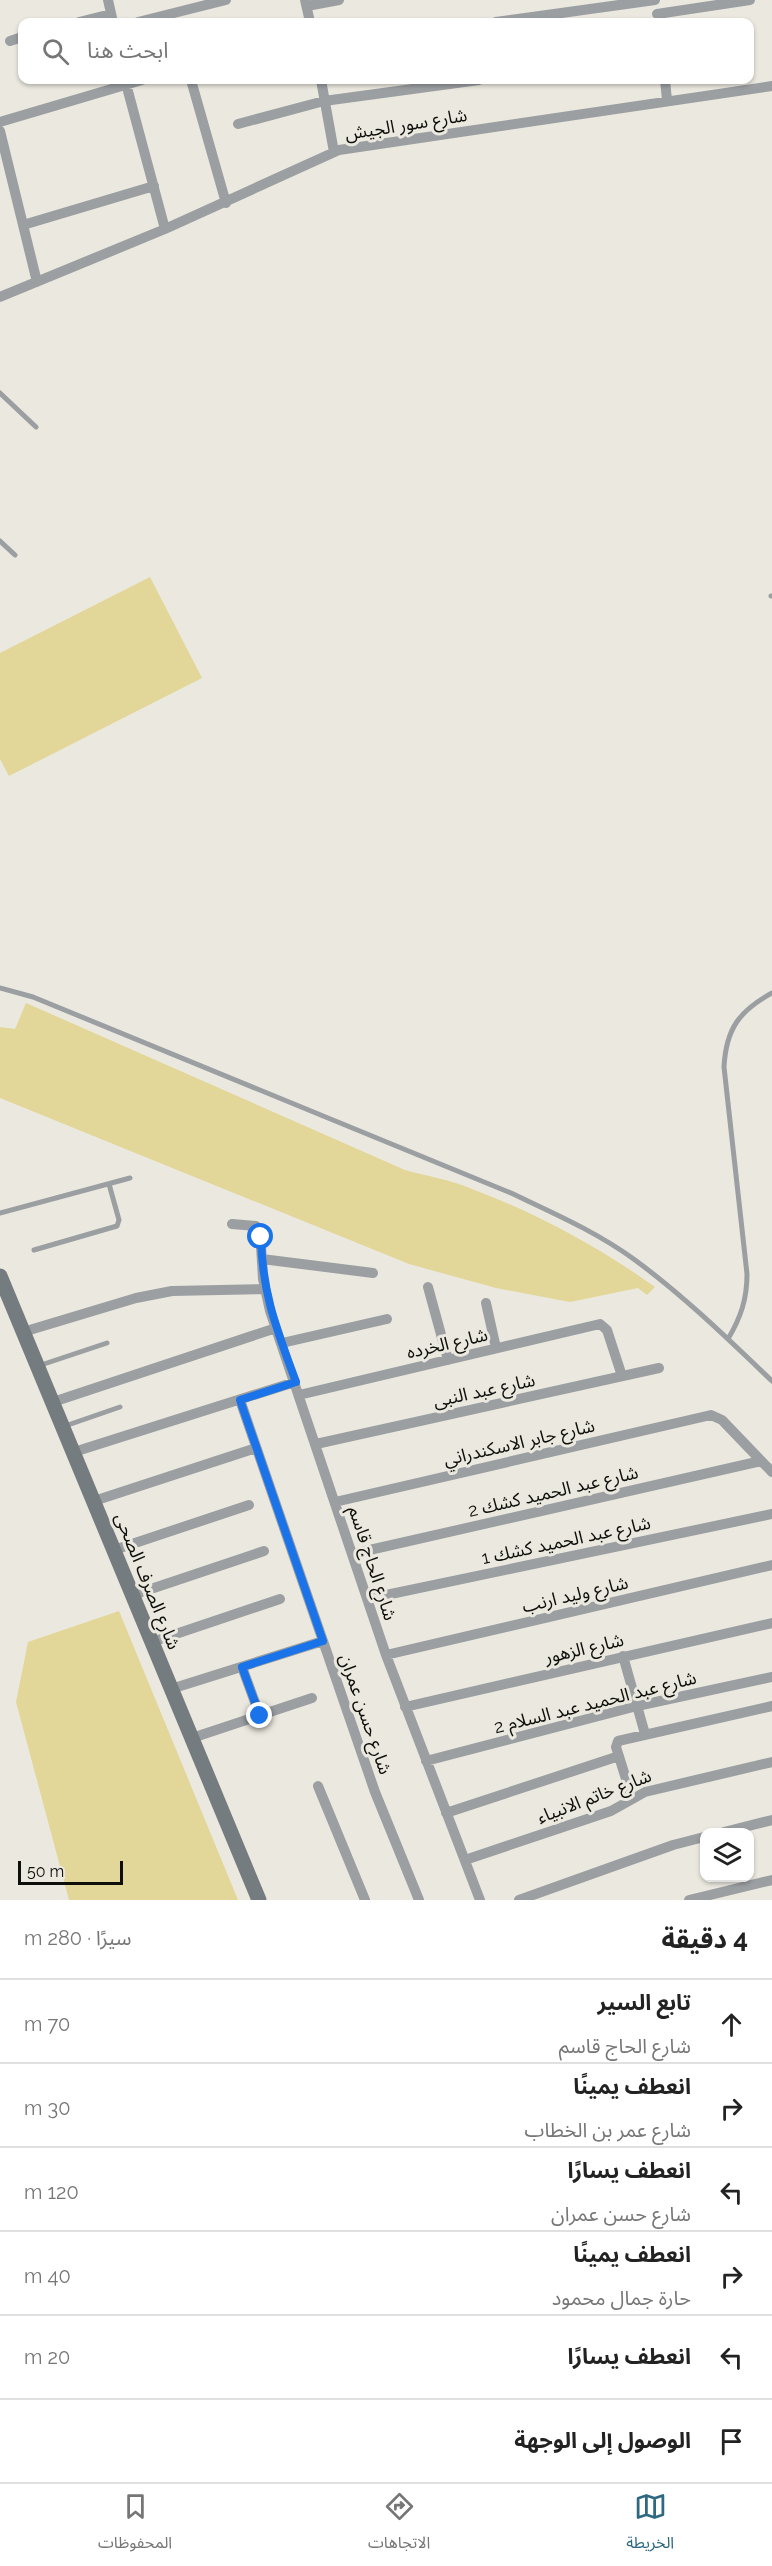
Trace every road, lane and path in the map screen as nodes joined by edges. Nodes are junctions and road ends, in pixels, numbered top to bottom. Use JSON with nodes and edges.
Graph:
{"nodes":[{"id":1,"x":108,"y":0,"type":"edge"},
{"id":2,"x":226,"y":0,"type":"edge"},
{"id":3,"x":339,"y":0,"type":"edge"},
{"id":4,"x":655,"y":0,"type":"edge"},
{"id":5,"x":750,"y":0,"type":"edge"},
{"id":6,"x":306,"y":3,"type":"edge"},
{"id":7,"x":112,"y":18,"type":"edge"},
{"id":8,"x":154,"y":18,"type":"edge"},
{"id":9,"x":309,"y":18,"type":"edge"},
{"id":10,"x":525,"y":18,"type":"edge"},
{"id":11,"x":657,"y":18,"type":"edge"},
{"id":12,"x":18,"y":39,"type":"edge"},
{"id":13,"x":10,"y":41,"type":"dead end"},
{"id":14,"x":120,"y":84,"type":"edge"},
{"id":15,"x":127,"y":84,"type":"edge"},
{"id":16,"x":192,"y":84,"type":"edge"},
{"id":17,"x":322,"y":84,"type":"edge"},
{"id":18,"x":449,"y":84,"type":"edge"},
{"id":19,"x":665,"y":84,"type":"edge"},
{"id":20,"x":772,"y":86,"type":"edge"},
{"id":21,"x":667,"y":100,"type":"junction"},
{"id":22,"x":324,"y":101,"type":"junction"},
{"id":23,"x":0,"y":122,"type":"edge"},
{"id":24,"x":238,"y":124,"type":"dead end"},
{"id":25,"x":0,"y":130,"type":"edge"},
{"id":26,"x":334,"y":152,"type":"junction"},
{"id":27,"x":154,"y":186,"type":"junction"},
{"id":28,"x":226,"y":203,"type":"junction"},
{"id":29,"x":23,"y":225,"type":"junction"},
{"id":30,"x":165,"y":229,"type":"junction"},
{"id":31,"x":37,"y":282,"type":"junction"},
{"id":32,"x":0,"y":297,"type":"edge"},
{"id":33,"x":0,"y":393,"type":"edge"},
{"id":34,"x":36,"y":427,"type":"dead end"},
{"id":35,"x":0,"y":541,"type":"edge"},
{"id":36,"x":15,"y":555,"type":"dead end"},
{"id":37,"x":0,"y":988,"type":"edge"},
{"id":38,"x":772,"y":993,"type":"edge"},
{"id":39,"x":130,"y":1178,"type":"dead end"},
{"id":40,"x":109,"y":1184,"type":"junction"},
{"id":41,"x":0,"y":1214,"type":"edge"},
{"id":42,"x":232,"y":1224,"type":"dead end"},
{"id":43,"x":34,"y":1250,"type":"dead end"},
{"id":44,"x":262,"y":1259,"type":"junction"},
{"id":45,"x":373,"y":1273,"type":"dead end"},
{"id":46,"x":0,"y":1276,"type":"edge"},
{"id":47,"x":428,"y":1287,"type":"dead end"},
{"id":48,"x":265,"y":1288,"type":"junction"},
{"id":49,"x":486,"y":1303,"type":"dead end"},
{"id":50,"x":387,"y":1319,"type":"dead end"},
{"id":51,"x":276,"y":1329,"type":"junction"},
{"id":52,"x":22,"y":1332,"type":"junction"},
{"id":53,"x":728,"y":1339,"type":"junction"},
{"id":54,"x":107,"y":1343,"type":"dead end"},
{"id":55,"x":282,"y":1343,"type":"junction"},
{"id":56,"x":496,"y":1348,"type":"junction"},
{"id":57,"x":448,"y":1360,"type":"junction"},
{"id":58,"x":38,"y":1366,"type":"junction"},
{"id":59,"x":659,"y":1368,"type":"dead end"},
{"id":60,"x":622,"y":1376,"type":"junction"},
{"id":61,"x":772,"y":1381,"type":"edge"},
{"id":62,"x":296,"y":1382,"type":"junction"},
{"id":63,"x":299,"y":1395,"type":"junction"},
{"id":64,"x":240,"y":1400,"type":"junction"},
{"id":65,"x":53,"y":1402,"type":"junction"},
{"id":66,"x":120,"y":1407,"type":"dead end"},
{"id":67,"x":63,"y":1426,"type":"junction"},
{"id":68,"x":316,"y":1444,"type":"junction"},
{"id":69,"x":256,"y":1448,"type":"junction"},
{"id":70,"x":74,"y":1452,"type":"junction"},
{"id":71,"x":761,"y":1461,"type":"junction"},
{"id":72,"x":772,"y":1472,"type":"edge"},
{"id":73,"x":94,"y":1501,"type":"junction"},
{"id":74,"x":335,"y":1502,"type":"junction"},
{"id":75,"x":249,"y":1505,"type":"dead end"},
{"id":76,"x":772,"y":1514,"type":"edge"},
{"id":77,"x":114,"y":1550,"type":"junction"},
{"id":78,"x":264,"y":1551,"type":"dead end"},
{"id":79,"x":352,"y":1554,"type":"junction"},
{"id":80,"x":772,"y":1565,"type":"edge"},
{"id":81,"x":132,"y":1594,"type":"junction"},
{"id":82,"x":280,"y":1599,"type":"dead end"},
{"id":83,"x":367,"y":1599,"type":"junction"},
{"id":84,"x":772,"y":1623,"type":"edge"},
{"id":85,"x":323,"y":1641,"type":"junction"},
{"id":86,"x":152,"y":1642,"type":"junction"},
{"id":87,"x":386,"y":1655,"type":"junction"},
{"id":88,"x":622,"y":1656,"type":"junction"},
{"id":89,"x":242,"y":1667,"type":"junction"},
{"id":90,"x":772,"y":1679,"type":"edge"},
{"id":91,"x":171,"y":1689,"type":"junction"},
{"id":92,"x":312,"y":1698,"type":"dead end"},
{"id":93,"x":637,"y":1706,"type":"junction"},
{"id":94,"x":772,"y":1706,"type":"edge"},
{"id":95,"x":405,"y":1707,"type":"junction"},
{"id":96,"x":260,"y":1716,"type":"junction"},
{"id":97,"x":645,"y":1734,"type":"junction"},
{"id":98,"x":192,"y":1738,"type":"junction"},
{"id":99,"x":619,"y":1756,"type":"junction"},
{"id":100,"x":426,"y":1761,"type":"junction"},
{"id":101,"x":772,"y":1762,"type":"edge"},
{"id":102,"x":318,"y":1786,"type":"dead end"},
{"id":103,"x":632,"y":1798,"type":"junction"},
{"id":104,"x":446,"y":1813,"type":"junction"},
{"id":105,"x":772,"y":1821,"type":"edge"},
{"id":106,"x":744,"y":1828,"type":"edge"},
{"id":107,"x":700,"y":1839,"type":"edge"},
{"id":108,"x":465,"y":1860,"type":"junction"},
{"id":109,"x":772,"y":1880,"type":"edge"},
{"id":110,"x":259,"y":1900,"type":"edge"},
{"id":111,"x":364,"y":1900,"type":"edge"},
{"id":112,"x":419,"y":1900,"type":"edge"},
{"id":113,"x":480,"y":1900,"type":"edge"},
{"id":114,"x":519,"y":1900,"type":"edge"},
{"id":115,"x":689,"y":1900,"type":"edge"}],
"edges":[{"from":1,"to":7,"type":"street"},
{"from":2,"to":8,"type":"street"},
{"from":3,"to":6,"type":"street"},
{"from":4,"to":10,"type":"street"},
{"from":4,"to":11,"type":"street"},
{"from":5,"to":11,"type":"street"},
{"from":6,"to":9,"type":"street"},
{"from":12,"to":13,"type":"street"},
{"from":14,"to":23,"type":"street"},
{"from":15,"to":27,"type":"street"},
{"from":16,"to":28,"type":"street"},
{"from":17,"to":22,"type":"street"},
{"from":18,"to":22,"type":"street"},
{"from":19,"to":21,"type":"street"},
{"from":20,"to":21,"type":"street","name":"شارع سور الجيش"},
{"from":21,"to":26,"type":"street","name":"شارع سور الجيش"},
{"from":22,"to":24,"type":"street"},
{"from":22,"to":26,"type":"street"},
{"from":25,"to":29,"type":"street"},
{"from":26,"to":28,"type":"street","name":"شارع سور الجيش"},
{"from":27,"to":29,"type":"street"},
{"from":27,"to":30,"type":"street"},
{"from":28,"to":30,"type":"street","name":"شارع سور الجيش"},
{"from":29,"to":31,"type":"street"},
{"from":30,"to":31,"type":"street","name":"شارع سور الجيش"},
{"from":31,"to":32,"type":"street","name":"شارع سور الجيش"},
{"from":33,"to":34,"type":"lane"},
{"from":35,"to":36,"type":"lane"},
{"from":37,"to":53,"type":"lane"},
{"from":38,"to":53,"type":"lane"},
{"from":39,"to":40,"type":"lane"},
{"from":40,"to":41,"type":"lane"},
{"from":40,"to":43,"type":"lane"},
{"from":42,"to":44,"type":"street","name":"شارع الحاج قاسم"},
{"from":44,"to":45,"type":"street"},
{"from":44,"to":48,"type":"street","name":"شارع الحاج قاسم"},
{"from":46,"to":52,"type":"street","name":"شارع الصرف الصحى"},
{"from":47,"to":57,"type":"street"},
{"from":48,"to":51,"type":"street","name":"شارع الحاج قاسم"},
{"from":48,"to":52,"type":"street"},
{"from":49,"to":56,"type":"street"},
{"from":50,"to":55,"type":"street"},
{"from":51,"to":55,"type":"street","name":"شارع الحاج قاسم"},
{"from":51,"to":65,"type":"street"},
{"from":52,"to":58,"type":"street","name":"شارع الصرف الصحى"},
{"from":53,"to":61,"type":"lane"},
{"from":54,"to":58,"type":"lane"},
{"from":55,"to":62,"type":"street","name":"شارع الحاج قاسم"},
{"from":56,"to":57,"type":"street","name":"شارع الخرده"},
{"from":56,"to":60,"type":"street","name":"شارع الخرده"},
{"from":57,"to":63,"type":"street","name":"شارع الخرده"},
{"from":58,"to":65,"type":"street","name":"شارع الصرف الصحى"},
{"from":59,"to":60,"type":"street","name":"شارع عبد النبى"},
{"from":60,"to":68,"type":"street","name":"شارع عبد النبى"},
{"from":62,"to":63,"type":"street","name":"شارع الحاج قاسم"},
{"from":62,"to":64,"type":"street"},
{"from":63,"to":68,"type":"street","name":"شارع الحاج قاسم"},
{"from":64,"to":69,"type":"street","name":"شارع حسن عمران"},
{"from":64,"to":70,"type":"street"},
{"from":65,"to":67,"type":"street","name":"شارع الصرف الصحى"},
{"from":66,"to":67,"type":"lane"},
{"from":67,"to":70,"type":"street","name":"شارع الصرف الصحى"},
{"from":68,"to":74,"type":"street","name":"شارع الحاج قاسم"},
{"from":69,"to":73,"type":"street"},
{"from":69,"to":85,"type":"street","name":"شارع حسن عمران"},
{"from":70,"to":73,"type":"street","name":"شارع الصرف الصحى"},
{"from":71,"to":72,"type":"street"},
{"from":71,"to":74,"type":"street","name":"شارع جابر الاسكندراني"},
{"from":71,"to":79,"type":"street","name":"شارع عبد الحميد كشك 2"},
{"from":73,"to":77,"type":"street","name":"شارع الصرف الصحى"},
{"from":74,"to":79,"type":"street","name":"شارع الحاج قاسم"},
{"from":75,"to":77,"type":"street"},
{"from":76,"to":83,"type":"street","name":"شارع عبد الحميد كشك 1"},
{"from":77,"to":81,"type":"street","name":"شارع الصرف الصحى"},
{"from":78,"to":81,"type":"street"},
{"from":79,"to":83,"type":"street","name":"شارع الحاج قاسم"},
{"from":80,"to":87,"type":"street","name":"شارع وليد ارنب"},
{"from":81,"to":86,"type":"street","name":"شارع الصرف الصحى"},
{"from":82,"to":86,"type":"street"},
{"from":83,"to":87,"type":"street","name":"شارع الحاج قاسم"},
{"from":84,"to":88,"type":"street","name":"شارع الزهور"},
{"from":85,"to":89,"type":"street"},
{"from":85,"to":112,"type":"street","name":"شارع حسن عمران"},
{"from":86,"to":91,"type":"street","name":"شارع الصرف الصحى"},
{"from":87,"to":95,"type":"street","name":"شارع الحاج قاسم"},
{"from":88,"to":93,"type":"street"},
{"from":88,"to":95,"type":"street","name":"شارع الزهور"},
{"from":89,"to":91,"type":"street"},
{"from":89,"to":96,"type":"street"},
{"from":90,"to":93,"type":"street","name":"شارع عبد الحميد عبد السلام 2"},
{"from":91,"to":98,"type":"street","name":"شارع الصرف الصحى"},
{"from":92,"to":96,"type":"street"},
{"from":93,"to":97,"type":"street"},
{"from":93,"to":100,"type":"street","name":"شارع عبد الحميد عبد السلام 2"},
{"from":94,"to":97,"type":"street"},
{"from":95,"to":100,"type":"street","name":"شارع الحاج قاسم"},
{"from":96,"to":98,"type":"street"},
{"from":97,"to":99,"type":"street"},
{"from":98,"to":110,"type":"street","name":"شارع الصرف الصحى"},
{"from":99,"to":103,"type":"street"},
{"from":99,"to":104,"type":"street"},
{"from":100,"to":104,"type":"street","name":"شارع الحاج قاسم"},
{"from":101,"to":103,"type":"street","name":"شارع خاتم الانبياء"},
{"from":102,"to":111,"type":"street"},
{"from":103,"to":108,"type":"street","name":"شارع خاتم الانبياء"},
{"from":104,"to":108,"type":"street","name":"شارع الحاج قاسم"},
{"from":105,"to":106,"type":"street"},
{"from":107,"to":114,"type":"street"},
{"from":108,"to":113,"type":"street","name":"شارع الحاج قاسم"},
{"from":109,"to":115,"type":"street"}]}
